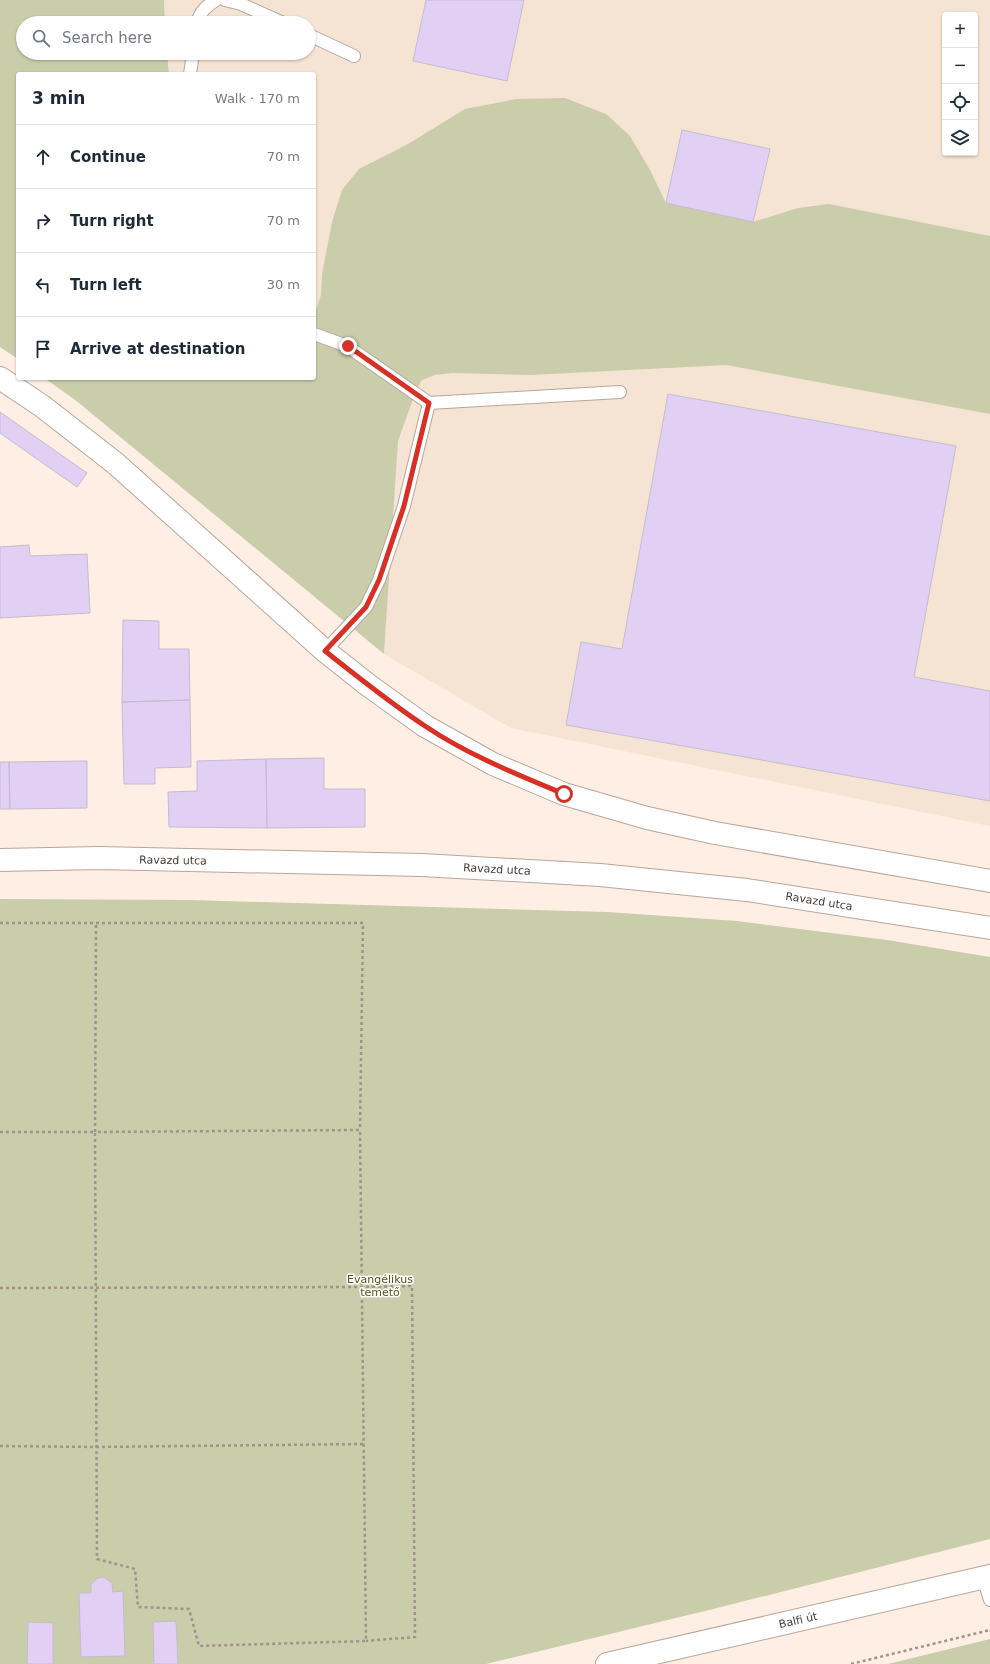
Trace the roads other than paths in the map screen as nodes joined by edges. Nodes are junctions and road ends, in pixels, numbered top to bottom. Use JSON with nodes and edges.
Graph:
{"nodes":[{"id":1,"x":216,"y":0,"type":"edge"},
{"id":2,"x":225,"y":0,"type":"edge"},
{"id":3,"x":199,"y":16,"type":"edge"},
{"id":4,"x":268,"y":16,"type":"edge"},
{"id":5,"x":316,"y":38,"type":"edge"},
{"id":6,"x":354,"y":56,"type":"dead end"},
{"id":7,"x":192,"y":60,"type":"edge"},
{"id":8,"x":190,"y":72,"type":"edge"},
{"id":9,"x":316,"y":335,"type":"edge"},
{"id":10,"x":0,"y":378,"type":"edge"},
{"id":11,"x":620,"y":392,"type":"dead end"},
{"id":12,"x":429,"y":403,"type":"junction"},
{"id":13,"x":325,"y":651,"type":"junction"},
{"id":14,"x":0,"y":860,"type":"edge"},
{"id":15,"x":990,"y":881,"type":"edge"},
{"id":16,"x":990,"y":928,"type":"edge"},
{"id":17,"x":986,"y":1577,"type":"edge"},
{"id":18,"x":990,"y":1600,"type":"edge"},
{"id":19,"x":607,"y":1664,"type":"edge"}],
"edges":[{"from":1,"to":3,"type":"lane"},
{"from":2,"to":4,"type":"lane"},
{"from":5,"to":6,"type":"lane"},
{"from":7,"to":8,"type":"lane"},
{"from":9,"to":12,"type":"lane"},
{"from":10,"to":13,"type":"street"},
{"from":11,"to":12,"type":"lane"},
{"from":12,"to":13,"type":"lane"},
{"from":13,"to":15,"type":"street"},
{"from":14,"to":16,"type":"street","name":"Ravazd utca"},
{"from":17,"to":18,"type":"lane"},
{"from":17,"to":19,"type":"street","name":"Balfi út"}]}
